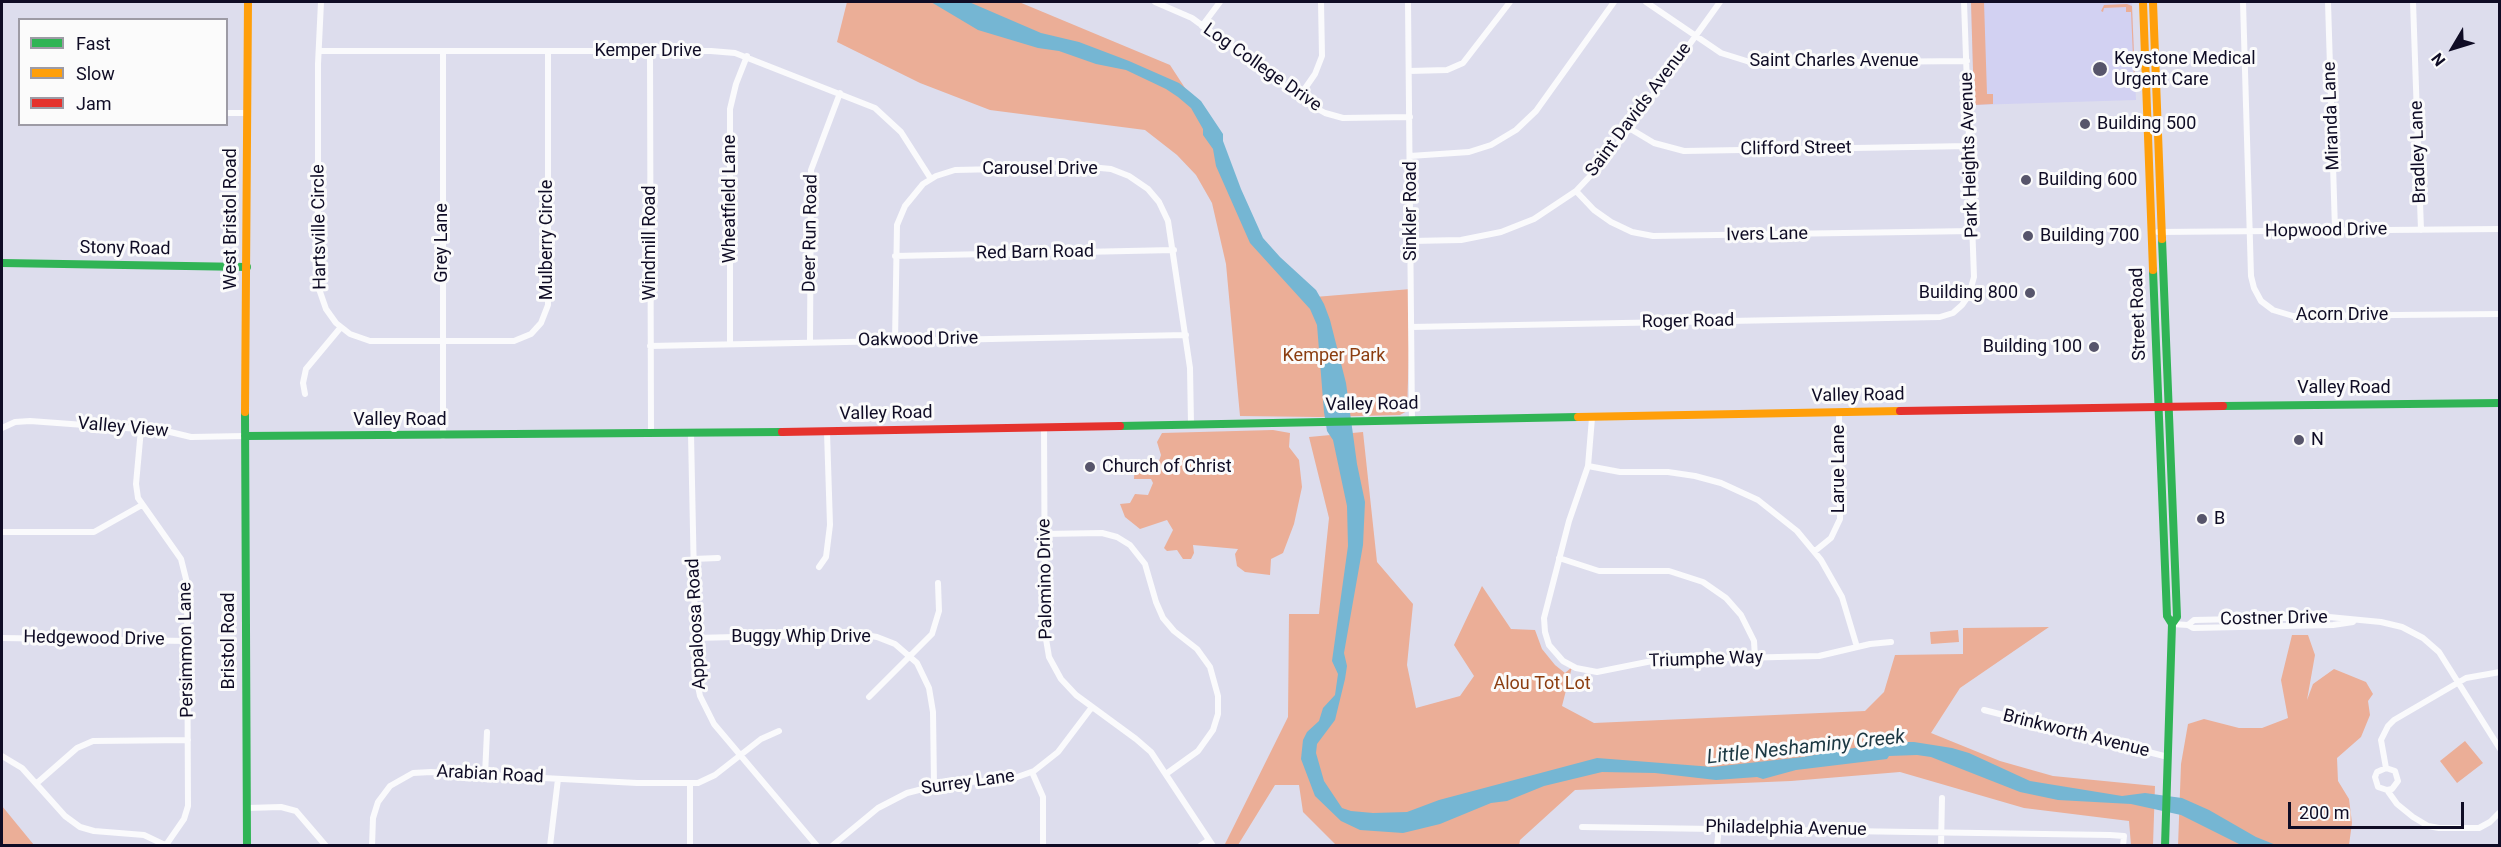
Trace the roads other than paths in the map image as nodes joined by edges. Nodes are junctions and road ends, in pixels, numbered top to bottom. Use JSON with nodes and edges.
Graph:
{"nodes":[{"id":1,"x":248,"y":2,"type":"edge"},
{"id":2,"x":321,"y":2,"type":"edge"},
{"id":3,"x":1155,"y":2,"type":"edge"},
{"id":4,"x":1220,"y":2,"type":"edge"},
{"id":5,"x":1321,"y":2,"type":"edge"},
{"id":6,"x":1408,"y":2,"type":"edge"},
{"id":7,"x":1510,"y":2,"type":"edge"},
{"id":8,"x":1614,"y":2,"type":"edge"},
{"id":9,"x":1646,"y":2,"type":"edge"},
{"id":10,"x":1719,"y":2,"type":"edge"},
{"id":11,"x":1965,"y":2,"type":"edge"},
{"id":12,"x":2144,"y":2,"type":"edge"},
{"id":13,"x":2153,"y":2,"type":"edge"},
{"id":14,"x":2243,"y":2,"type":"edge"},
{"id":15,"x":2328,"y":2,"type":"edge"},
{"id":16,"x":2413,"y":2,"type":"edge"},
{"id":17,"x":1202,"y":26,"type":"junction"},
{"id":18,"x":1694,"y":36,"type":"junction"},
{"id":19,"x":319,"y":51,"type":"junction"},
{"id":20,"x":443,"y":51,"type":"junction"},
{"id":21,"x":548,"y":51,"type":"junction"},
{"id":22,"x":650,"y":51,"type":"junction"},
{"id":23,"x":747,"y":56,"type":"junction"},
{"id":24,"x":1967,"y":61,"type":"junction"},
{"id":25,"x":1409,"y":71,"type":"junction"},
{"id":26,"x":840,"y":93,"type":"junction"},
{"id":27,"x":1299,"y":97,"type":"junction"},
{"id":28,"x":228,"y":113,"type":"edge"},
{"id":29,"x":248,"y":113,"type":"junction"},
{"id":30,"x":1410,"y":117,"type":"junction"},
{"id":31,"x":1629,"y":128,"type":"junction"},
{"id":32,"x":1969,"y":146,"type":"junction"},
{"id":33,"x":1410,"y":156,"type":"junction"},
{"id":34,"x":931,"y":179,"type":"junction"},
{"id":35,"x":1576,"y":191,"type":"junction"},
{"id":36,"x":2499,"y":229,"type":"edge"},
{"id":37,"x":2336,"y":230,"type":"junction"},
{"id":38,"x":2421,"y":230,"type":"junction"},
{"id":39,"x":1972,"y":231,"type":"junction"},
{"id":40,"x":2250,"y":231,"type":"junction"},
{"id":41,"x":2152,"y":232,"type":"junction"},
{"id":42,"x":2162,"y":232,"type":"junction"},
{"id":43,"x":1411,"y":241,"type":"junction"},
{"id":44,"x":1174,"y":250,"type":"junction"},
{"id":45,"x":895,"y":256,"type":"junction"},
{"id":46,"x":2,"y":263,"type":"edge"},
{"id":47,"x":248,"y":267,"type":"junction"},
{"id":48,"x":1962,"y":305,"type":"joint"},
{"id":49,"x":2499,"y":314,"type":"edge"},
{"id":50,"x":341,"y":327,"type":"junction"},
{"id":51,"x":1411,"y":327,"type":"junction"},
{"id":52,"x":1186,"y":335,"type":"junction"},
{"id":53,"x":895,"y":341,"type":"junction"},
{"id":54,"x":442,"y":342,"type":"junction"},
{"id":55,"x":810,"y":342,"type":"junction"},
{"id":56,"x":730,"y":344,"type":"junction"},
{"id":57,"x":650,"y":346,"type":"junction"},
{"id":58,"x":305,"y":394,"type":"dead end"},
{"id":59,"x":2499,"y":403,"type":"edge"},
{"id":60,"x":2159,"y":407,"type":"junction"},
{"id":61,"x":2169,"y":407,"type":"junction"},
{"id":62,"x":1839,"y":413,"type":"junction"},
{"id":63,"x":1592,"y":418,"type":"junction"},
{"id":64,"x":1412,"y":421,"type":"junction"},
{"id":65,"x":1191,"y":424,"type":"junction"},
{"id":66,"x":1044,"y":427,"type":"junction"},
{"id":67,"x":2,"y":429,"type":"edge"},
{"id":68,"x":141,"y":429,"type":"junction"},
{"id":69,"x":827,"y":432,"type":"junction"},
{"id":70,"x":651,"y":434,"type":"junction"},
{"id":71,"x":691,"y":434,"type":"junction"},
{"id":72,"x":245,"y":436,"type":"junction"},
{"id":73,"x":443,"y":436,"type":"junction"},
{"id":74,"x":1588,"y":466,"type":"junction"},
{"id":75,"x":141,"y":505,"type":"junction"},
{"id":76,"x":2,"y":532,"type":"edge"},
{"id":77,"x":1044,"y":534,"type":"junction"},
{"id":78,"x":1815,"y":551,"type":"junction"},
{"id":79,"x":718,"y":558,"type":"dead end"},
{"id":80,"x":1559,"y":558,"type":"junction"},
{"id":81,"x":693,"y":559,"type":"junction"},
{"id":82,"x":819,"y":567,"type":"dead end"},
{"id":83,"x":938,"y":583,"type":"dead end"},
{"id":84,"x":2172,"y":624,"type":"junction"},
{"id":85,"x":2,"y":638,"type":"edge"},
{"id":86,"x":695,"y":638,"type":"junction"},
{"id":87,"x":187,"y":641,"type":"junction"},
{"id":88,"x":1892,"y":642,"type":"dead end"},
{"id":89,"x":1857,"y":647,"type":"junction"},
{"id":90,"x":911,"y":656,"type":"junction"},
{"id":91,"x":1755,"y":658,"type":"junction"},
{"id":92,"x":2499,"y":672,"type":"edge"},
{"id":93,"x":2458,"y":682,"type":"junction"},
{"id":94,"x":869,"y":697,"type":"dead end"},
{"id":95,"x":1092,"y":707,"type":"junction"},
{"id":96,"x":1984,"y":710,"type":"dead end"},
{"id":97,"x":779,"y":731,"type":"dead end"},
{"id":98,"x":487,"y":732,"type":"dead end"},
{"id":99,"x":188,"y":740,"type":"junction"},
{"id":100,"x":2499,"y":749,"type":"edge"},
{"id":101,"x":740,"y":755,"type":"junction"},
{"id":102,"x":2,"y":756,"type":"edge"},
{"id":103,"x":2168,"y":757,"type":"junction"},
{"id":104,"x":2386,"y":768,"type":"junction"},
{"id":105,"x":1032,"y":772,"type":"junction"},
{"id":106,"x":1166,"y":774,"type":"junction"},
{"id":107,"x":485,"y":775,"type":"junction"},
{"id":108,"x":558,"y":779,"type":"junction"},
{"id":109,"x":37,"y":783,"type":"junction"},
{"id":110,"x":690,"y":783,"type":"junction"},
{"id":111,"x":934,"y":785,"type":"junction"},
{"id":112,"x":2387,"y":790,"type":"junction"},
{"id":113,"x":1942,"y":798,"type":"dead end"},
{"id":114,"x":247,"y":808,"type":"junction"},
{"id":115,"x":2499,"y":812,"type":"edge"},
{"id":116,"x":1582,"y":827,"type":"dead end"},
{"id":117,"x":1719,"y":828,"type":"junction"},
{"id":118,"x":1941,"y":831,"type":"junction"},
{"id":119,"x":1211,"y":843,"type":"edge"},
{"id":120,"x":166,"y":845,"type":"edge"},
{"id":121,"x":247,"y":846,"type":"edge"},
{"id":122,"x":326,"y":846,"type":"edge"},
{"id":123,"x":372,"y":846,"type":"edge"},
{"id":124,"x":550,"y":846,"type":"edge"},
{"id":125,"x":690,"y":846,"type":"edge"},
{"id":126,"x":817,"y":846,"type":"edge"},
{"id":127,"x":832,"y":846,"type":"edge"},
{"id":128,"x":1043,"y":846,"type":"edge"},
{"id":129,"x":1200,"y":846,"type":"edge"},
{"id":130,"x":1718,"y":846,"type":"edge"},
{"id":131,"x":1941,"y":846,"type":"edge"},
{"id":132,"x":2123,"y":846,"type":"edge"},
{"id":133,"x":2165,"y":846,"type":"edge"}],
"edges":[{"from":1,"to":29,"type":"street","name":"West Bristol Road"},
{"from":2,"to":19,"type":"street","name":"Hartsville Circle"},
{"from":3,"to":17,"type":"street","name":"Log College Drive"},
{"from":4,"to":17,"type":"street"},
{"from":5,"to":27,"type":"street"},
{"from":6,"to":25,"type":"street","name":"Sinkler Road"},
{"from":7,"to":25,"type":"street"},
{"from":8,"to":33,"type":"street"},
{"from":9,"to":18,"type":"street","name":"Saint Charles Avenue"},
{"from":10,"to":18,"type":"street","name":"Saint Davids Avenue"},
{"from":11,"to":24,"type":"street","name":"Park Heights Avenue"},
{"from":12,"to":41,"type":"street","name":"Street Road"},
{"from":13,"to":42,"type":"street","name":"Street Road"},
{"from":14,"to":40,"type":"street","name":"Acorn Drive"},
{"from":15,"to":37,"type":"street","name":"Miranda Lane"},
{"from":16,"to":38,"type":"street","name":"Bradley Lane"},
{"from":17,"to":27,"type":"street","name":"Log College Drive"},
{"from":18,"to":24,"type":"street","name":"Saint Charles Avenue"},
{"from":18,"to":31,"type":"street","name":"Saint Davids Avenue"},
{"from":19,"to":20,"type":"street","name":"Kemper Drive"},
{"from":19,"to":50,"type":"street","name":"Hartsville Circle"},
{"from":20,"to":21,"type":"street","name":"Kemper Drive"},
{"from":20,"to":54,"type":"street","name":"Grey Lane"},
{"from":21,"to":22,"type":"street","name":"Kemper Drive"},
{"from":21,"to":54,"type":"street","name":"Mulberry Circle"},
{"from":22,"to":23,"type":"street","name":"Kemper Drive"},
{"from":22,"to":57,"type":"street","name":"Windmill Road"},
{"from":23,"to":26,"type":"street","name":"Kemper Drive"},
{"from":23,"to":56,"type":"street","name":"Wheatfield Lane"},
{"from":24,"to":32,"type":"street","name":"Park Heights Avenue"},
{"from":25,"to":30,"type":"street","name":"Sinkler Road"},
{"from":26,"to":34,"type":"street","name":"Kemper Drive"},
{"from":26,"to":55,"type":"street","name":"Deer Run Road"},
{"from":27,"to":30,"type":"street","name":"Log College Drive"},
{"from":28,"to":29,"type":"street"},
{"from":29,"to":47,"type":"street","name":"West Bristol Road"},
{"from":30,"to":33,"type":"street","name":"Sinkler Road"},
{"from":31,"to":32,"type":"street","name":"Clifford Street"},
{"from":31,"to":35,"type":"street","name":"Saint Davids Avenue"},
{"from":32,"to":39,"type":"street","name":"Park Heights Avenue"},
{"from":33,"to":43,"type":"street","name":"Sinkler Road"},
{"from":34,"to":44,"type":"street","name":"Carousel Drive"},
{"from":34,"to":45,"type":"street","name":"Carousel Drive"},
{"from":35,"to":39,"type":"street","name":"Ivers Lane"},
{"from":35,"to":43,"type":"street","name":"Saint Davids Avenue"},
{"from":36,"to":38,"type":"street","name":"Hopwood Drive"},
{"from":37,"to":38,"type":"street","name":"Hopwood Drive"},
{"from":37,"to":40,"type":"street","name":"Hopwood Drive"},
{"from":39,"to":48,"type":"street","name":"Park Heights Avenue"},
{"from":40,"to":42,"type":"street","name":"Hopwood Drive"},
{"from":40,"to":49,"type":"street","name":"Acorn Drive"},
{"from":41,"to":42,"type":"street","name":"Hopwood Drive"},
{"from":41,"to":60,"type":"street","name":"Street Road"},
{"from":42,"to":61,"type":"street","name":"Street Road"},
{"from":43,"to":51,"type":"street","name":"Sinkler Road"},
{"from":44,"to":45,"type":"street","name":"Red Barn Road"},
{"from":44,"to":52,"type":"street","name":"Carousel Drive"},
{"from":45,"to":53,"type":"street","name":"Carousel Drive"},
{"from":46,"to":47,"type":"street","name":"Stony Road"},
{"from":47,"to":72,"type":"street","name":"West Bristol Road"},
{"from":48,"to":51,"type":"street","name":"Roger Road"},
{"from":50,"to":54,"type":"street","name":"Hartsville Circle"},
{"from":50,"to":58,"type":"street"},
{"from":51,"to":64,"type":"street","name":"Sinkler Road"},
{"from":52,"to":53,"type":"street","name":"Oakwood Drive"},
{"from":52,"to":65,"type":"street","name":"Carousel Drive"},
{"from":53,"to":55,"type":"street","name":"Oakwood Drive"},
{"from":54,"to":73,"type":"street","name":"Grey Lane"},
{"from":55,"to":56,"type":"street","name":"Oakwood Drive"},
{"from":56,"to":57,"type":"street","name":"Oakwood Drive"},
{"from":57,"to":70,"type":"street","name":"Windmill Road"},
{"from":59,"to":61,"type":"street","name":"Valley Road"},
{"from":60,"to":61,"type":"street","name":"Valley Road"},
{"from":60,"to":62,"type":"street","name":"Valley Road"},
{"from":60,"to":84,"type":"street","name":"Street Road"},
{"from":61,"to":84,"type":"street","name":"Street Road"},
{"from":62,"to":63,"type":"street","name":"Valley Road"},
{"from":62,"to":78,"type":"street","name":"Larue Lane"},
{"from":63,"to":64,"type":"street","name":"Valley Road"},
{"from":63,"to":74,"type":"street","name":"Triumphe Way"},
{"from":64,"to":65,"type":"street","name":"Valley Road"},
{"from":65,"to":66,"type":"street","name":"Valley Road"},
{"from":66,"to":69,"type":"street","name":"Valley Road"},
{"from":66,"to":77,"type":"street","name":"Palomino Drive"},
{"from":67,"to":68,"type":"street","name":"Valley View"},
{"from":68,"to":72,"type":"street","name":"Valley View"},
{"from":68,"to":75,"type":"street","name":"Persimmon Lane"},
{"from":69,"to":71,"type":"street","name":"Valley Road"},
{"from":69,"to":82,"type":"street"},
{"from":70,"to":71,"type":"street","name":"Valley Road"},
{"from":70,"to":73,"type":"street","name":"Valley Road"},
{"from":71,"to":81,"type":"street","name":"Appaloosa Road"},
{"from":72,"to":73,"type":"street","name":"Valley Road"},
{"from":72,"to":114,"type":"street","name":"Bristol Road"},
{"from":74,"to":78,"type":"street"},
{"from":74,"to":80,"type":"street","name":"Triumphe Way"},
{"from":75,"to":76,"type":"street"},
{"from":75,"to":87,"type":"street","name":"Persimmon Lane"},
{"from":77,"to":95,"type":"street","name":"Palomino Drive"},
{"from":77,"to":106,"type":"street"},
{"from":78,"to":89,"type":"street"},
{"from":79,"to":81,"type":"street"},
{"from":80,"to":91,"type":"street"},
{"from":80,"to":91,"type":"street","name":"Triumphe Way"},
{"from":81,"to":86,"type":"street","name":"Appaloosa Road"},
{"from":83,"to":90,"type":"street"},
{"from":84,"to":93,"type":"street","name":"Costner Drive"},
{"from":84,"to":103,"type":"street","name":"Street Road"},
{"from":85,"to":87,"type":"street","name":"Hedgewood Drive"},
{"from":86,"to":90,"type":"street","name":"Buggy Whip Drive"},
{"from":86,"to":101,"type":"street","name":"Appaloosa Road"},
{"from":87,"to":99,"type":"street","name":"Persimmon Lane"},
{"from":88,"to":89,"type":"street","name":"Triumphe Way"},
{"from":89,"to":91,"type":"street","name":"Triumphe Way"},
{"from":90,"to":94,"type":"street"},
{"from":90,"to":111,"type":"street","name":"Buggy Whip Drive"},
{"from":92,"to":93,"type":"street"},
{"from":93,"to":100,"type":"street","name":"Costner Drive"},
{"from":93,"to":104,"type":"street"},
{"from":95,"to":105,"type":"street","name":"Surrey Lane"},
{"from":95,"to":106,"type":"street","name":"Palomino Drive"},
{"from":96,"to":103,"type":"street","name":"Brinkworth Avenue"},
{"from":97,"to":101,"type":"street","name":"Arabian Road"},
{"from":98,"to":107,"type":"street"},
{"from":99,"to":109,"type":"street"},
{"from":99,"to":120,"type":"street","name":"Persimmon Lane"},
{"from":101,"to":110,"type":"street","name":"Arabian Road"},
{"from":101,"to":126,"type":"street","name":"Appaloosa Road"},
{"from":102,"to":109,"type":"street"},
{"from":103,"to":133,"type":"street","name":"Street Road"},
{"from":104,"to":112,"type":"street"},
{"from":104,"to":112,"type":"street"},
{"from":105,"to":111,"type":"street","name":"Surrey Lane"},
{"from":105,"to":128,"type":"street"},
{"from":106,"to":119,"type":"street","name":"Palomino Drive"},
{"from":107,"to":108,"type":"street","name":"Arabian Road"},
{"from":107,"to":123,"type":"street","name":"Arabian Road"},
{"from":108,"to":110,"type":"street","name":"Arabian Road"},
{"from":108,"to":124,"type":"street"},
{"from":109,"to":120,"type":"street"},
{"from":110,"to":125,"type":"street"},
{"from":111,"to":127,"type":"street","name":"Surrey Lane"},
{"from":112,"to":115,"type":"street"},
{"from":113,"to":118,"type":"street"},
{"from":114,"to":121,"type":"street","name":"Bristol Road"},
{"from":114,"to":122,"type":"street"},
{"from":116,"to":117,"type":"street","name":"Philadelphia Avenue"},
{"from":117,"to":118,"type":"street","name":"Philadelphia Avenue"},
{"from":117,"to":130,"type":"street"},
{"from":118,"to":131,"type":"street"},
{"from":118,"to":132,"type":"street","name":"Philadelphia Avenue"},
{"from":119,"to":129,"type":"street"}]}
